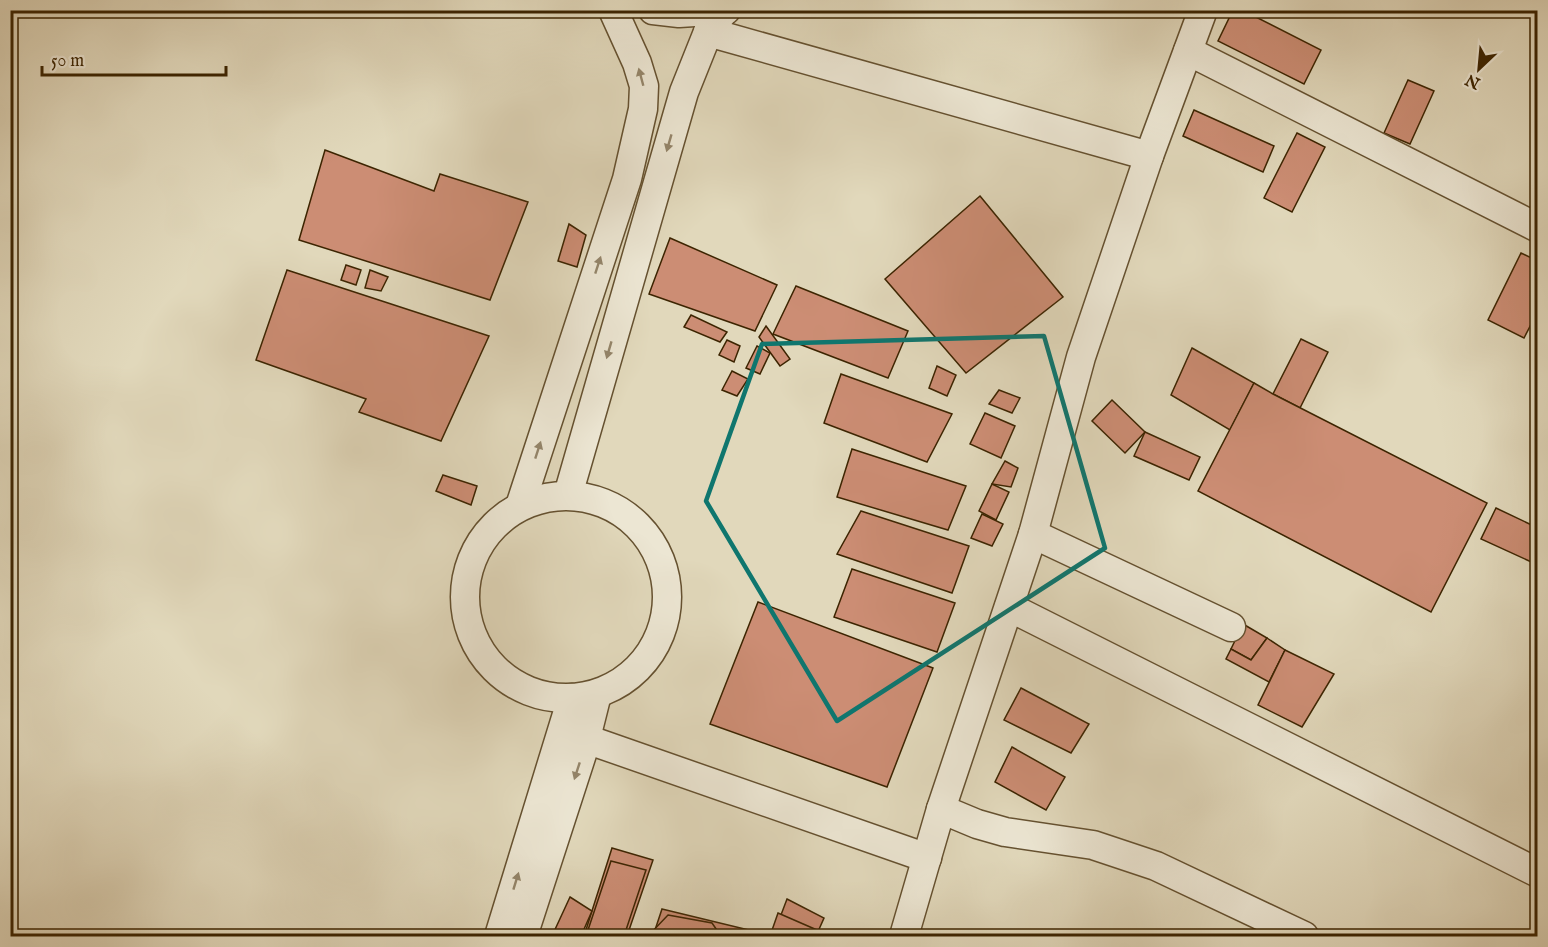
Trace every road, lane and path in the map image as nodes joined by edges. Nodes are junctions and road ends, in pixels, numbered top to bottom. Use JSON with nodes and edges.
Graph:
{"nodes":[{"id":1,"x":613,"y":10,"type":"edge"},
{"id":2,"x":653,"y":10,"type":"edge"},
{"id":3,"x":1203,"y":10,"type":"edge"},
{"id":4,"x":719,"y":18,"type":"edge"},
{"id":5,"x":1188,"y":51,"type":"junction"},
{"id":6,"x":1149,"y":156,"type":"junction"},
{"id":7,"x":621,"y":193,"type":"junction"},
{"id":8,"x":650,"y":208,"type":"junction"},
{"id":9,"x":1538,"y":228,"type":"edge"},
{"id":10,"x":568,"y":495,"type":"junction"},
{"id":11,"x":520,"y":506,"type":"junction"},
{"id":12,"x":1033,"y":534,"type":"junction"},
{"id":13,"x":1009,"y":607,"type":"junction"},
{"id":14,"x":1231,"y":627,"type":"dead end"},
{"id":15,"x":585,"y":696,"type":"junction"},
{"id":16,"x":586,"y":739,"type":"junction"},
{"id":17,"x":941,"y":809,"type":"junction"},
{"id":18,"x":927,"y":858,"type":"junction"},
{"id":19,"x":1538,"y":873,"type":"edge"},
{"id":20,"x":499,"y":936,"type":"edge"},
{"id":21,"x":523,"y":936,"type":"edge"},
{"id":22,"x":904,"y":936,"type":"edge"},
{"id":23,"x":1304,"y":936,"type":"edge"}],
"edges":[{"from":7,"to":1,"type":"street","one_way":true},
{"from":2,"to":4,"type":"street"},
{"from":3,"to":5,"type":"street"},
{"from":4,"to":6,"type":"street"},
{"from":4,"to":8,"type":"street","one_way":true},
{"from":5,"to":6,"type":"street"},
{"from":5,"to":9,"type":"street"},
{"from":6,"to":12,"type":"street"},
{"from":7,"to":8,"type":"street"},
{"from":11,"to":7,"type":"street","one_way":true},
{"from":8,"to":10,"type":"street","one_way":true},
{"from":10,"to":11,"type":"street"},
{"from":10,"to":15,"type":"street"},
{"from":11,"to":15,"type":"street"},
{"from":12,"to":13,"type":"street"},
{"from":12,"to":14,"type":"street"},
{"from":13,"to":17,"type":"street"},
{"from":13,"to":19,"type":"street"},
{"from":15,"to":16,"type":"street"},
{"from":20,"to":15,"type":"street","one_way":true},
{"from":16,"to":18,"type":"street"},
{"from":16,"to":21,"type":"street","one_way":true},
{"from":17,"to":18,"type":"street"},
{"from":17,"to":23,"type":"street"},
{"from":18,"to":22,"type":"street"}]}
